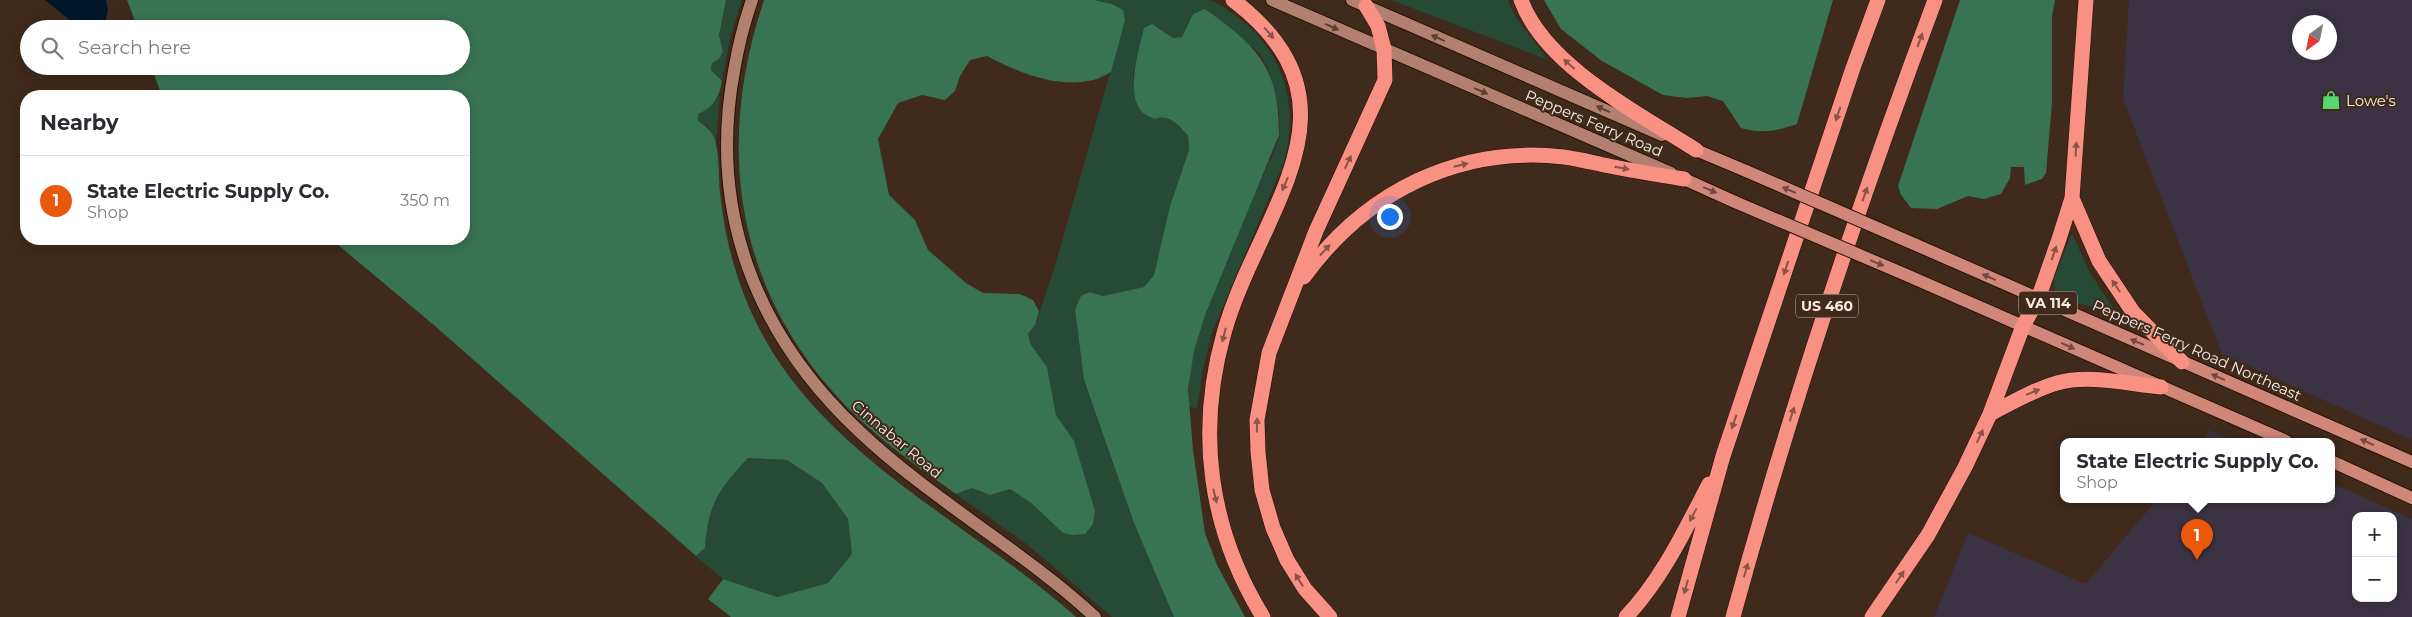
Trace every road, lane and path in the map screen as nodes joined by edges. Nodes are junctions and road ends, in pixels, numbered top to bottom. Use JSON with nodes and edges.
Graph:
{"nodes":[{"id":1,"x":752,"y":0,"type":"edge"},
{"id":2,"x":1233,"y":0,"type":"edge"},
{"id":3,"x":1272,"y":0,"type":"edge"},
{"id":4,"x":1352,"y":0,"type":"edge"},
{"id":5,"x":1521,"y":0,"type":"edge"},
{"id":6,"x":1868,"y":0,"type":"edge"},
{"id":7,"x":1878,"y":0,"type":"edge"},
{"id":8,"x":1935,"y":0,"type":"edge"},
{"id":9,"x":2086,"y":0,"type":"edge"},
{"id":10,"x":1366,"y":6,"type":"junction"},
{"id":11,"x":1384,"y":49,"type":"junction"},
{"id":12,"x":1853,"y":68,"type":"junction"},
{"id":13,"x":1696,"y":150,"type":"junction"},
{"id":14,"x":1684,"y":179,"type":"junction"},
{"id":15,"x":2072,"y":198,"type":"junction"},
{"id":16,"x":1914,"y":244,"type":"joint"},
{"id":17,"x":2038,"y":299,"type":"junction"},
{"id":18,"x":1282,"y":320,"type":"junction"},
{"id":19,"x":2023,"y":326,"type":"junction"},
{"id":20,"x":2182,"y":362,"type":"junction"},
{"id":21,"x":2161,"y":387,"type":"junction"},
{"id":22,"x":1990,"y":414,"type":"junction"},
{"id":23,"x":2279,"y":438,"type":"edge"},
{"id":24,"x":1723,"y":456,"type":"junction"},
{"id":25,"x":2412,"y":462,"type":"edge"},
{"id":26,"x":2335,"y":463,"type":"edge"},
{"id":27,"x":2412,"y":498,"type":"edge"},
{"id":28,"x":1095,"y":617,"type":"edge"},
{"id":29,"x":1263,"y":617,"type":"edge"},
{"id":30,"x":1330,"y":617,"type":"edge"},
{"id":31,"x":1626,"y":617,"type":"edge"},
{"id":32,"x":1678,"y":617,"type":"edge"},
{"id":33,"x":1733,"y":617,"type":"edge"},
{"id":34,"x":1872,"y":617,"type":"edge"}],
"edges":[{"from":1,"to":28,"type":"street","name":"Cinnabar Road"},
{"from":2,"to":29,"type":"highway","one_way":true},
{"from":3,"to":11,"type":"street","name":"Peppers Ferry Road","number":"VA 114","one_way":true},
{"from":4,"to":10,"type":"street","name":"Peppers Ferry Road","number":"VA 114"},
{"from":13,"to":5,"type":"highway","one_way":true},
{"from":6,"to":12,"type":"highway"},
{"from":7,"to":12,"type":"highway","number":"US 460"},
{"from":33,"to":8,"type":"highway","number":"US 460","one_way":true},
{"from":15,"to":9,"type":"highway","one_way":true},
{"from":10,"to":11,"type":"highway"},
{"from":13,"to":10,"type":"street","name":"Peppers Ferry Road","number":"VA 114","one_way":true},
{"from":11,"to":14,"type":"street","name":"Peppers Ferry Road","number":"VA 114","one_way":true},
{"from":18,"to":11,"type":"highway","one_way":true},
{"from":12,"to":24,"type":"highway","number":"US 460","one_way":true},
{"from":16,"to":13,"type":"main road","name":"Peppers Ferry Road","number":"VA 114","one_way":true,"bridge":true},
{"from":18,"to":14,"type":"highway","one_way":true},
{"from":14,"to":19,"type":"main road","name":"Peppers Ferry Road","number":"VA 114","one_way":true,"bridge":true},
{"from":17,"to":15,"type":"highway","one_way":true},
{"from":20,"to":15,"type":"highway","one_way":true},
{"from":17,"to":16,"type":"main road","name":"Peppers Ferry Road Northeast","number":"VA 114","one_way":true},
{"from":17,"to":19,"type":"highway"},
{"from":20,"to":17,"type":"main road","name":"Peppers Ferry Road Northeast","number":"VA 114","one_way":true},
{"from":30,"to":18,"type":"highway","one_way":true},
{"from":19,"to":21,"type":"main road","number":"VA 114","one_way":true},
{"from":19,"to":22,"type":"highway"},
{"from":25,"to":20,"type":"main road","name":"Peppers Ferry Road Northeast","number":"VA 114","one_way":true},
{"from":22,"to":21,"type":"highway","one_way":true},
{"from":21,"to":23,"type":"main road","number":"VA 114"},
{"from":34,"to":22,"type":"highway","one_way":true},
{"from":24,"to":31,"type":"highway","one_way":true},
{"from":24,"to":32,"type":"highway","number":"US 460","one_way":true},
{"from":26,"to":27,"type":"main road"}]}
